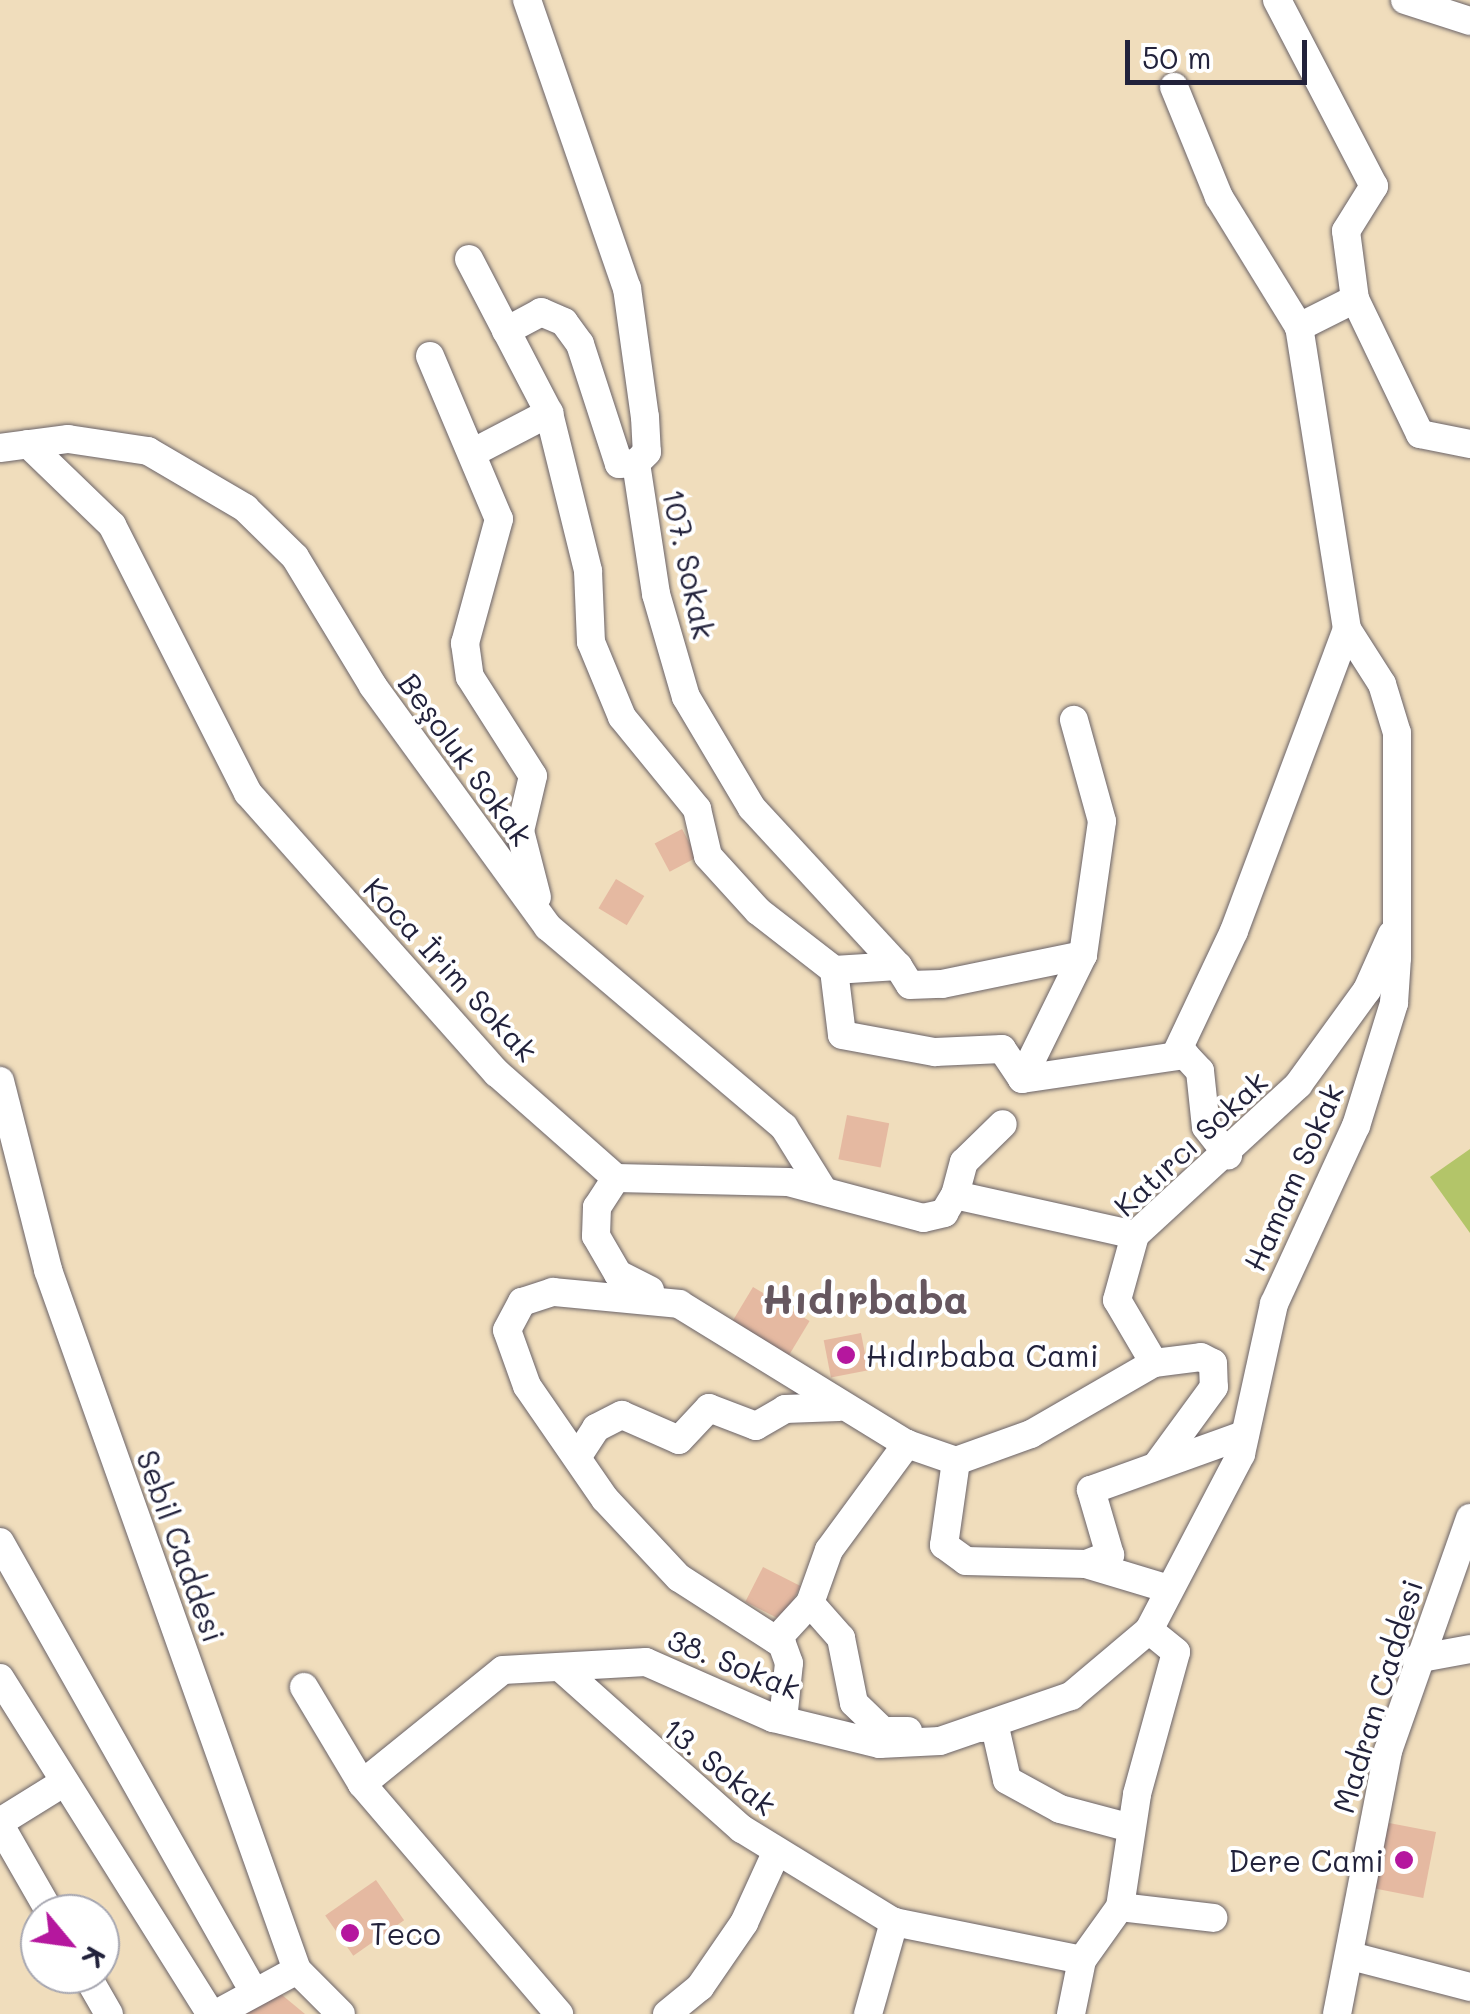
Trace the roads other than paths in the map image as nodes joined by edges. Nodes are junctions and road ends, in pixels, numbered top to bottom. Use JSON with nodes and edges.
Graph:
{"nodes":[{"id":1,"x":528,"y":0,"type":"edge"},
{"id":2,"x":1277,"y":0,"type":"edge"},
{"id":3,"x":1405,"y":0,"type":"edge"},
{"id":4,"x":1470,"y":21,"type":"edge"},
{"id":5,"x":1174,"y":87,"type":"dead end"},
{"id":6,"x":469,"y":258,"type":"dead end"},
{"id":7,"x":1355,"y":299,"type":"junction"},
{"id":8,"x":1299,"y":326,"type":"junction"},
{"id":9,"x":506,"y":331,"type":"junction"},
{"id":10,"x":430,"y":356,"type":"dead end"},
{"id":11,"x":548,"y":413,"type":"junction"},
{"id":12,"x":1470,"y":444,"type":"edge"},
{"id":13,"x":14,"y":446,"type":"edge"},
{"id":14,"x":474,"y":452,"type":"junction"},
{"id":15,"x":636,"y":463,"type":"junction"},
{"id":16,"x":1346,"y":629,"type":"junction"},
{"id":17,"x":1074,"y":720,"type":"dead end"},
{"id":18,"x":548,"y":927,"type":"junction"},
{"id":19,"x":1395,"y":928,"type":"junction"},
{"id":20,"x":1083,"y":954,"type":"junction"},
{"id":21,"x":898,"y":966,"type":"junction"},
{"id":22,"x":834,"y":970,"type":"junction"},
{"id":23,"x":1175,"y":1056,"type":"junction"},
{"id":24,"x":1022,"y":1079,"type":"junction"},
{"id":25,"x":0,"y":1081,"type":"edge"},
{"id":26,"x":1004,"y":1124,"type":"dead end"},
{"id":27,"x":1228,"y":1156,"type":"junction"},
{"id":28,"x":616,"y":1178,"type":"junction"},
{"id":29,"x":823,"y":1190,"type":"junction"},
{"id":30,"x":955,"y":1196,"type":"junction"},
{"id":31,"x":1135,"y":1234,"type":"junction"},
{"id":32,"x":679,"y":1304,"type":"junction"},
{"id":33,"x":1154,"y":1363,"type":"junction"},
{"id":34,"x":845,"y":1408,"type":"junction"},
{"id":35,"x":1244,"y":1436,"type":"junction"},
{"id":36,"x":908,"y":1444,"type":"junction"},
{"id":37,"x":580,"y":1454,"type":"junction"},
{"id":38,"x":956,"y":1461,"type":"junction"},
{"id":39,"x":1157,"y":1464,"type":"junction"},
{"id":40,"x":1470,"y":1518,"type":"edge"},
{"id":41,"x":0,"y":1542,"type":"edge"},
{"id":42,"x":1086,"y":1564,"type":"junction"},
{"id":43,"x":1168,"y":1589,"type":"junction"},
{"id":44,"x":810,"y":1602,"type":"junction"},
{"id":45,"x":1149,"y":1630,"type":"junction"},
{"id":46,"x":776,"y":1640,"type":"junction"},
{"id":47,"x":1470,"y":1649,"type":"edge"},
{"id":48,"x":1416,"y":1660,"type":"junction"},
{"id":49,"x":562,"y":1668,"type":"junction"},
{"id":50,"x":0,"y":1678,"type":"edge"},
{"id":51,"x":304,"y":1687,"type":"dead end"},
{"id":52,"x":783,"y":1720,"type":"junction"},
{"id":53,"x":995,"y":1726,"type":"junction"},
{"id":54,"x":63,"y":1783,"type":"junction"},
{"id":55,"x":362,"y":1784,"type":"junction"},
{"id":56,"x":0,"y":1824,"type":"edge"},
{"id":57,"x":1131,"y":1828,"type":"junction"},
{"id":58,"x":778,"y":1851,"type":"junction"},
{"id":59,"x":40,"y":1894,"type":"edge"},
{"id":60,"x":1120,"y":1908,"type":"junction"},
{"id":61,"x":1213,"y":1918,"type":"dead end"},
{"id":62,"x":894,"y":1922,"type":"junction"},
{"id":63,"x":1351,"y":1956,"type":"junction"},
{"id":64,"x":1082,"y":1960,"type":"junction"},
{"id":65,"x":298,"y":1970,"type":"junction"},
{"id":66,"x":1470,"y":1987,"type":"edge"},
{"id":67,"x":254,"y":1992,"type":"junction"},
{"id":68,"x":213,"y":2014,"type":"edge"},
{"id":69,"x":341,"y":2014,"type":"edge"},
{"id":70,"x":559,"y":2014,"type":"edge"},
{"id":71,"x":667,"y":2014,"type":"edge"},
{"id":72,"x":868,"y":2014,"type":"edge"},
{"id":73,"x":1071,"y":2014,"type":"edge"},
{"id":74,"x":1338,"y":2014,"type":"edge"}],
"edges":[{"from":1,"to":15,"type":"street","name":"107. Sokak"},
{"from":2,"to":7,"type":"street"},
{"from":3,"to":4,"type":"street"},
{"from":5,"to":8,"type":"street"},
{"from":6,"to":9,"type":"street"},
{"from":7,"to":8,"type":"street"},
{"from":7,"to":12,"type":"street"},
{"from":8,"to":16,"type":"street","name":"Hamam Sokak"},
{"from":9,"to":11,"type":"street"},
{"from":9,"to":15,"type":"street"},
{"from":10,"to":14,"type":"street"},
{"from":11,"to":14,"type":"street"},
{"from":11,"to":22,"type":"street"},
{"from":13,"to":18,"type":"street","name":"Beşoluk Sokak"},
{"from":13,"to":28,"type":"street","name":"Koca İrim Sokak"},
{"from":14,"to":18,"type":"street"},
{"from":15,"to":21,"type":"street","name":"107. Sokak"},
{"from":16,"to":19,"type":"street","name":"Hamam Sokak"},
{"from":16,"to":23,"type":"street"},
{"from":17,"to":20,"type":"street"},
{"from":18,"to":29,"type":"street","name":"Beşoluk Sokak"},
{"from":19,"to":27,"type":"street","name":"Katırcı Sokak"},
{"from":19,"to":35,"type":"street","name":"Hamam Sokak"},
{"from":20,"to":21,"type":"street"},
{"from":20,"to":24,"type":"street"},
{"from":21,"to":22,"type":"street"},
{"from":22,"to":24,"type":"street"},
{"from":23,"to":24,"type":"street"},
{"from":23,"to":27,"type":"street"},
{"from":25,"to":65,"type":"street","name":"Sebil Caddesi"},
{"from":26,"to":30,"type":"street"},
{"from":27,"to":31,"type":"street","name":"Katırcı Sokak"},
{"from":28,"to":29,"type":"street"},
{"from":28,"to":32,"type":"street"},
{"from":29,"to":30,"type":"street"},
{"from":30,"to":31,"type":"street"},
{"from":31,"to":33,"type":"street","name":"Katırcı Sokak"},
{"from":32,"to":34,"type":"street"},
{"from":32,"to":37,"type":"street"},
{"from":33,"to":38,"type":"street"},
{"from":33,"to":39,"type":"street"},
{"from":34,"to":36,"type":"street"},
{"from":34,"to":37,"type":"street"},
{"from":35,"to":39,"type":"street"},
{"from":35,"to":43,"type":"street","name":"Hamam Sokak"},
{"from":36,"to":38,"type":"street"},
{"from":36,"to":44,"type":"street"},
{"from":37,"to":46,"type":"street"},
{"from":38,"to":42,"type":"street"},
{"from":39,"to":42,"type":"street"},
{"from":40,"to":48,"type":"street","name":"Madran Caddesi"},
{"from":41,"to":67,"type":"street"},
{"from":42,"to":43,"type":"street"},
{"from":43,"to":45,"type":"street","name":"Hamam Sokak"},
{"from":44,"to":46,"type":"street"},
{"from":44,"to":53,"type":"street"},
{"from":45,"to":53,"type":"street","name":"38. Sokak"},
{"from":45,"to":57,"type":"street"},
{"from":46,"to":52,"type":"street"},
{"from":47,"to":48,"type":"street"},
{"from":48,"to":63,"type":"street","name":"Madran Caddesi"},
{"from":49,"to":52,"type":"street","name":"38. Sokak"},
{"from":49,"to":55,"type":"street"},
{"from":49,"to":58,"type":"street","name":"13. Sokak"},
{"from":50,"to":54,"type":"street"},
{"from":51,"to":55,"type":"street"},
{"from":52,"to":53,"type":"street","name":"38. Sokak"},
{"from":53,"to":57,"type":"street"},
{"from":54,"to":56,"type":"street"},
{"from":54,"to":68,"type":"street"},
{"from":55,"to":70,"type":"street"},
{"from":56,"to":59,"type":"street"},
{"from":57,"to":60,"type":"street"},
{"from":58,"to":62,"type":"street","name":"13. Sokak"},
{"from":58,"to":71,"type":"street"},
{"from":60,"to":61,"type":"street"},
{"from":60,"to":64,"type":"street"},
{"from":62,"to":64,"type":"street","name":"13. Sokak"},
{"from":62,"to":72,"type":"street"},
{"from":63,"to":66,"type":"street"},
{"from":63,"to":74,"type":"street","name":"Madran Caddesi"},
{"from":64,"to":73,"type":"street"},
{"from":65,"to":67,"type":"street"},
{"from":65,"to":69,"type":"street","name":"Sebil Caddesi"},
{"from":67,"to":68,"type":"street"}]}
